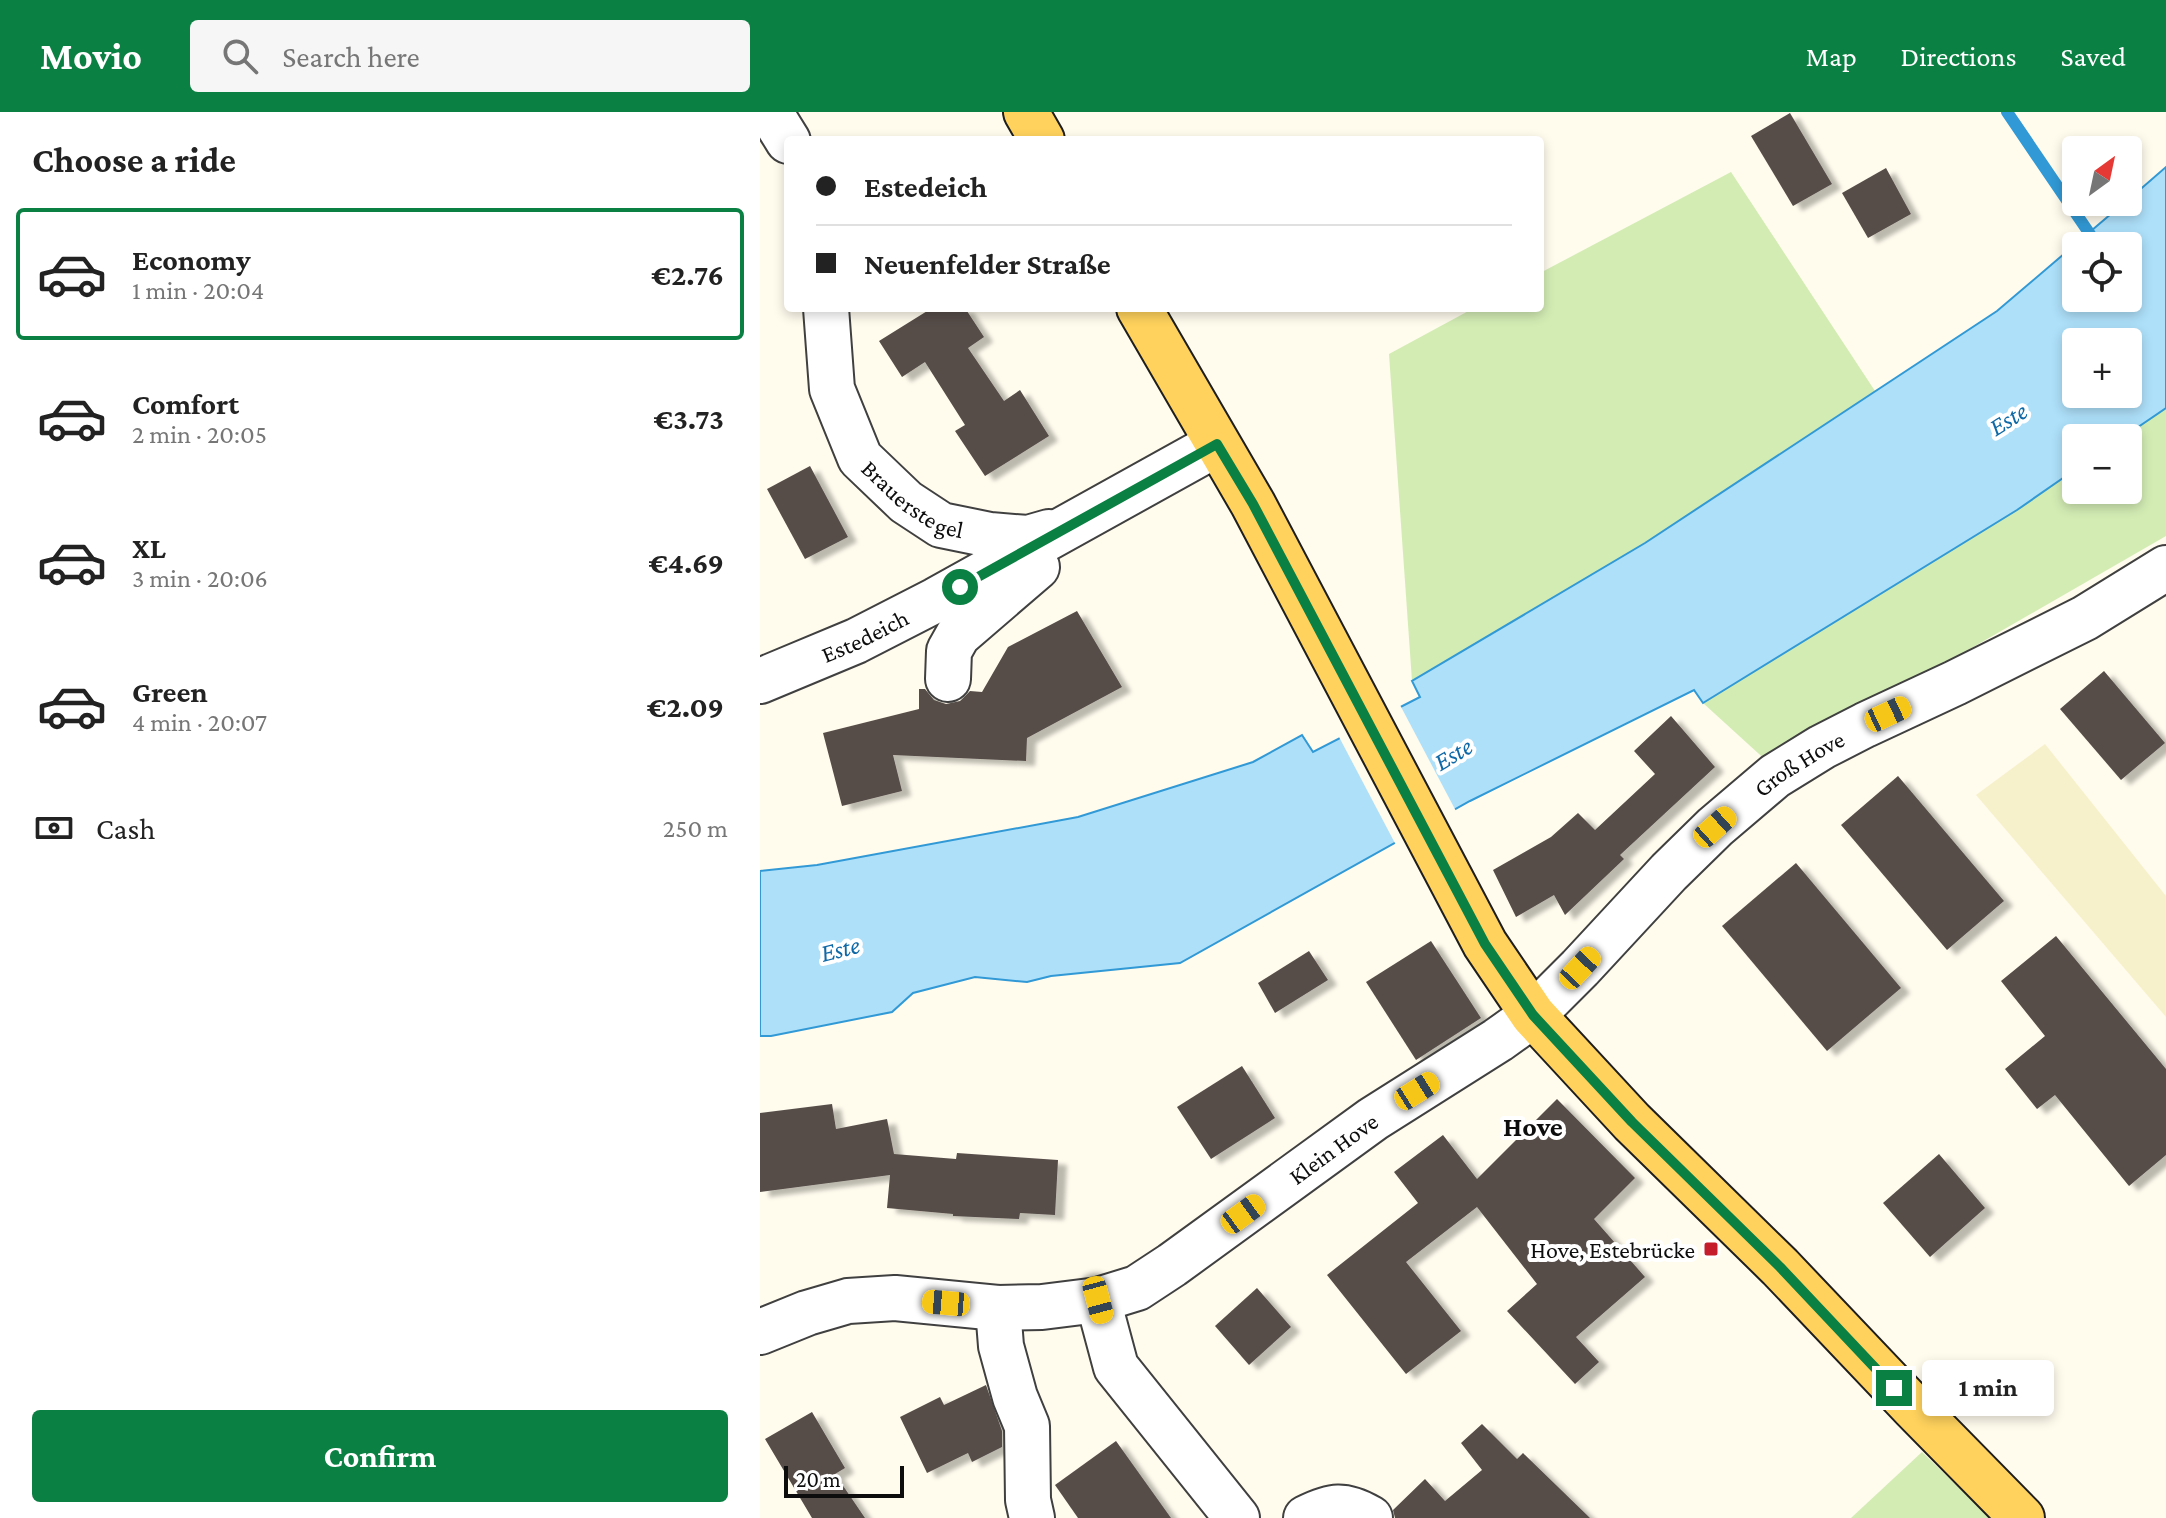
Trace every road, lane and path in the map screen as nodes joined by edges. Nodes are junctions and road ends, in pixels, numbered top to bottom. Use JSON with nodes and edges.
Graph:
{"nodes":[{"id":1,"x":770,"y":112,"type":"edge"},
{"id":2,"x":1026,"y":112,"type":"edge"},
{"id":3,"x":785,"y":136,"type":"edge"},
{"id":4,"x":1040,"y":136,"type":"edge"},
{"id":5,"x":826,"y":312,"type":"edge"},
{"id":6,"x":1141,"y":312,"type":"edge"},
{"id":7,"x":1217,"y":444,"type":"junction"},
{"id":8,"x":1122,"y":497,"type":"junction"},
{"id":9,"x":1078,"y":523,"type":"junction"},
{"id":10,"x":2166,"y":568,"type":"edge"},
{"id":11,"x":948,"y":679,"type":"dead end"},
{"id":12,"x":760,"y":681,"type":"edge"},
{"id":13,"x":1533,"y":1015,"type":"junction"},
{"id":14,"x":1098,"y":1300,"type":"junction"},
{"id":15,"x":998,"y":1308,"type":"junction"},
{"id":16,"x":760,"y":1332,"type":"edge"},
{"id":17,"x":1032,"y":1518,"type":"edge"},
{"id":18,"x":1237,"y":1518,"type":"edge"},
{"id":19,"x":1306,"y":1518,"type":"edge"},
{"id":20,"x":1370,"y":1518,"type":"edge"},
{"id":21,"x":2022,"y":1518,"type":"edge"}],
"edges":[{"from":1,"to":3,"type":"street"},
{"from":2,"to":4,"type":"main road"},
{"from":5,"to":9,"type":"street","name":"Brauerstegel"},
{"from":6,"to":7,"type":"main road"},
{"from":7,"to":8,"type":"street","name":"Estedeich"},
{"from":7,"to":13,"type":"main road"},
{"from":8,"to":9,"type":"street","name":"Estedeich"},
{"from":8,"to":11,"type":"street"},
{"from":9,"to":12,"type":"street","name":"Estedeich"},
{"from":10,"to":13,"type":"street","name":"Groß Hove"},
{"from":13,"to":14,"type":"street","name":"Klein Hove"},
{"from":13,"to":21,"type":"main road"},
{"from":14,"to":15,"type":"street","name":"Klein Hove"},
{"from":14,"to":18,"type":"street"},
{"from":15,"to":16,"type":"street","name":"Klein Hove"},
{"from":15,"to":17,"type":"street"},
{"from":19,"to":20,"type":"street"}]}
